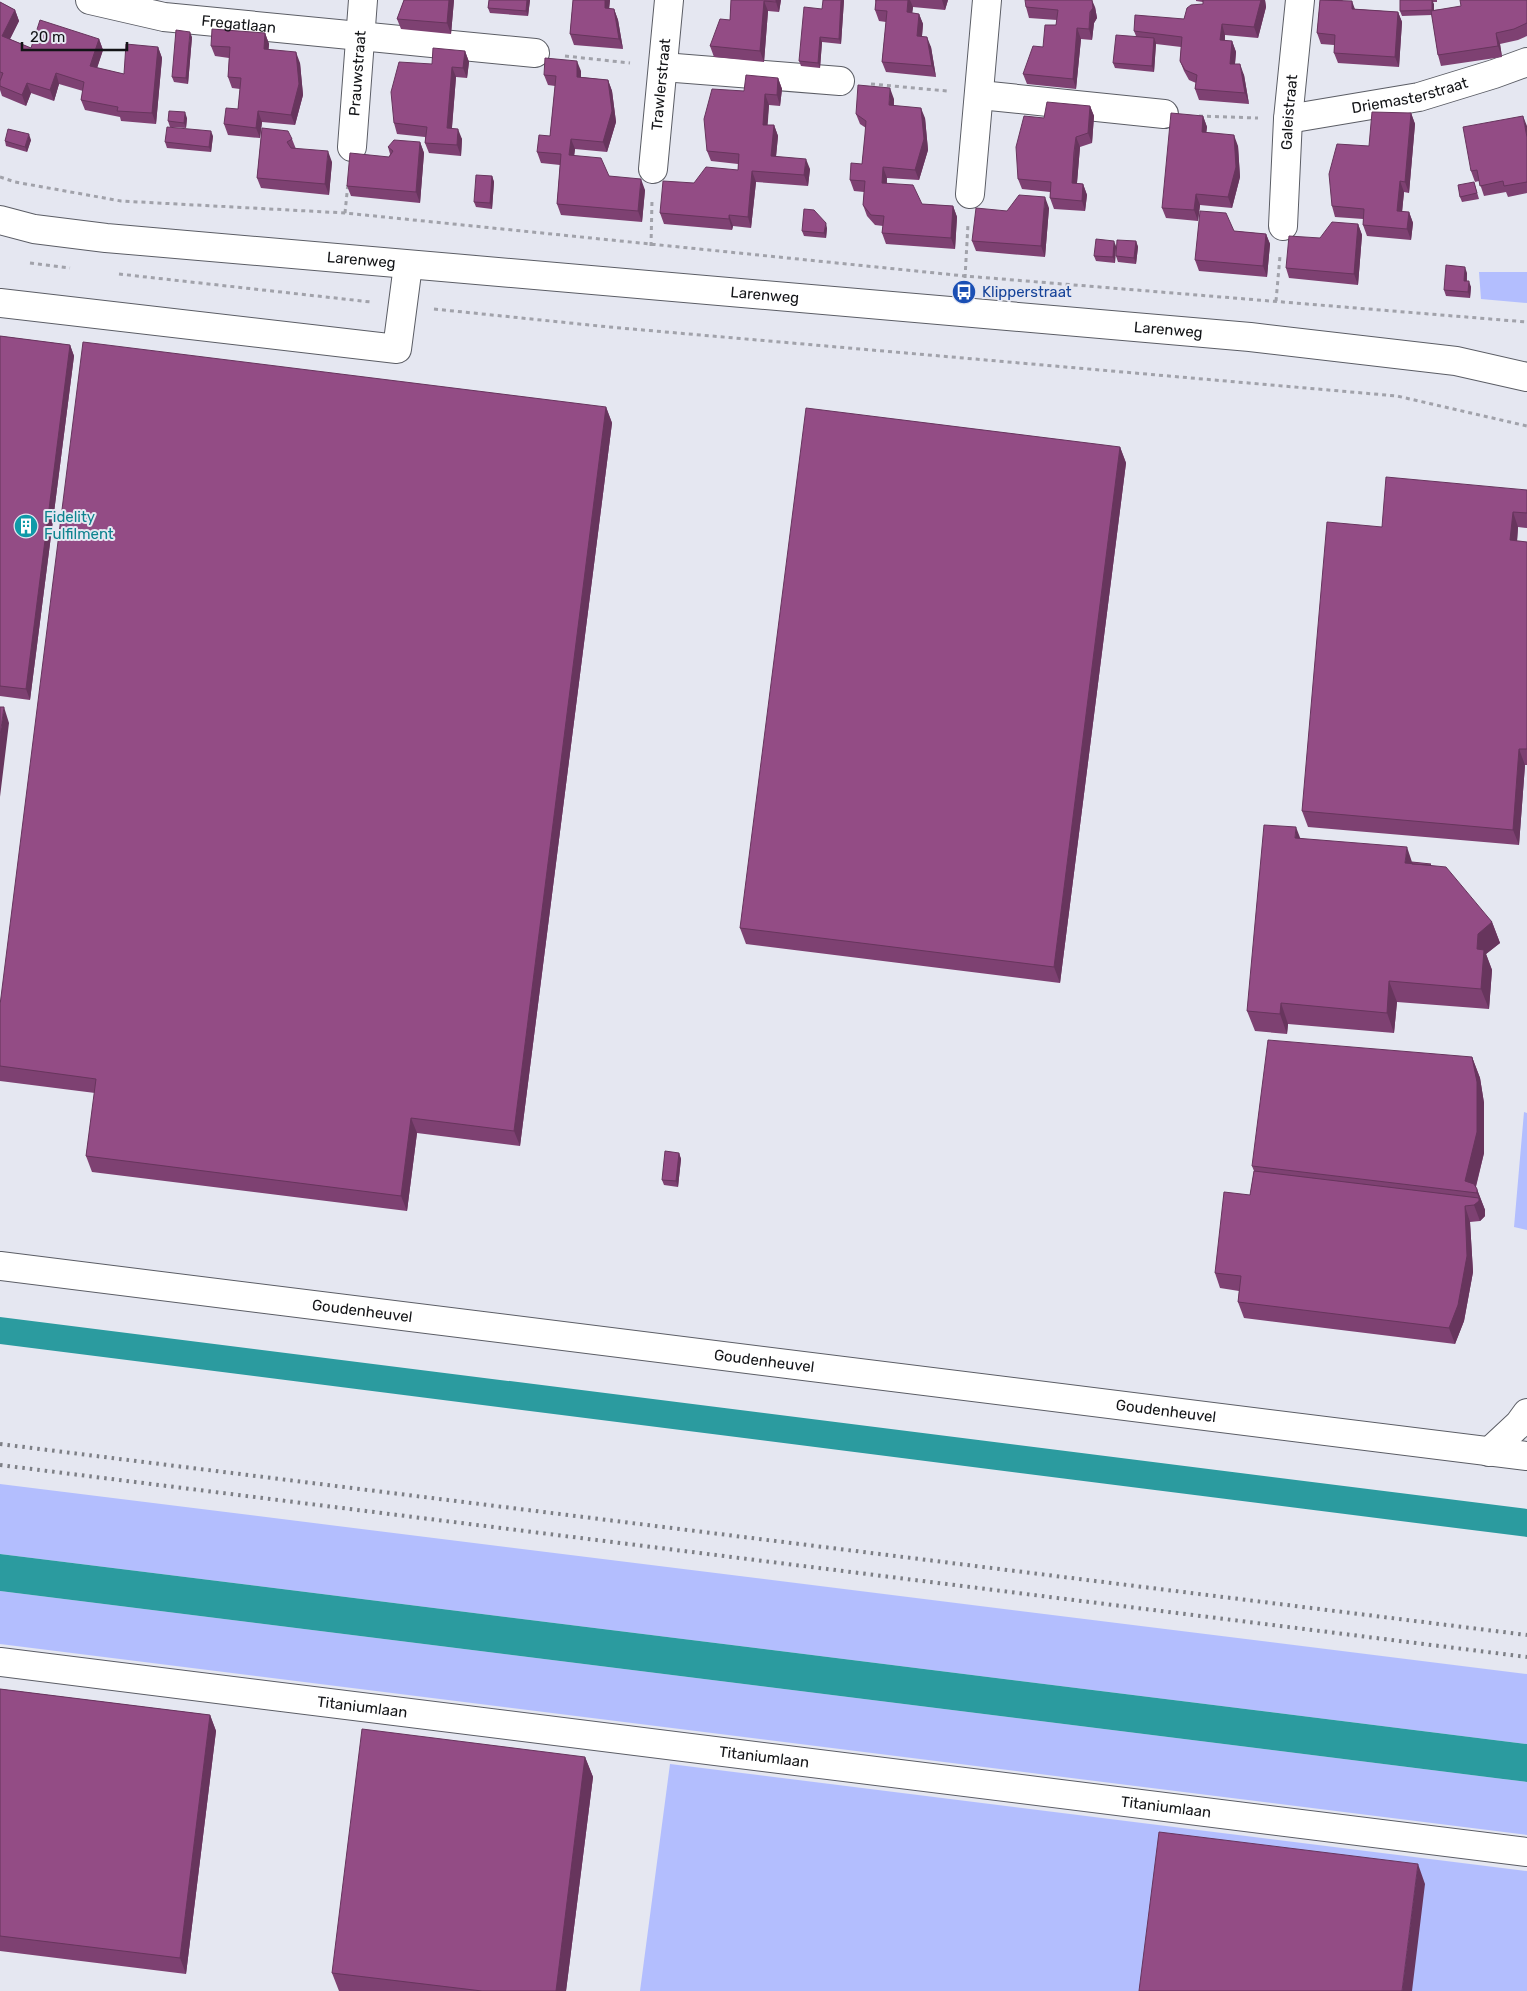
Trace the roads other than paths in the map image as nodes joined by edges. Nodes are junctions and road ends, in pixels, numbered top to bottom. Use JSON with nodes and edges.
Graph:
{"nodes":[{"id":1,"x":90,"y":0,"type":"edge"},
{"id":2,"x":363,"y":0,"type":"edge"},
{"id":3,"x":669,"y":0,"type":"edge"},
{"id":4,"x":987,"y":0,"type":"edge"},
{"id":5,"x":1300,"y":0,"type":"edge"},
{"id":6,"x":360,"y":35,"type":"junction"},
{"id":7,"x":535,"y":53,"type":"road end"},
{"id":8,"x":1527,"y":62,"type":"edge"},
{"id":9,"x":663,"y":67,"type":"junction"},
{"id":10,"x":840,"y":81,"type":"road end"},
{"id":11,"x":980,"y":95,"type":"junction"},
{"id":12,"x":1164,"y":114,"type":"road end"},
{"id":13,"x":1288,"y":119,"type":"junction"},
{"id":14,"x":352,"y":147,"type":"dead end"},
{"id":15,"x":653,"y":169,"type":"road end"},
{"id":16,"x":970,"y":194,"type":"road end"},
{"id":17,"x":0,"y":220,"type":"edge"},
{"id":18,"x":1283,"y":226,"type":"road end"},
{"id":19,"x":408,"y":264,"type":"junction"},
{"id":20,"x":0,"y":303,"type":"edge"},
{"id":21,"x":1527,"y":377,"type":"edge"},
{"id":22,"x":0,"y":1266,"type":"edge"},
{"id":23,"x":1527,"y":1413,"type":"edge"},
{"id":24,"x":1489,"y":1452,"type":"junction"},
{"id":25,"x":1527,"y":1456,"type":"edge"},
{"id":26,"x":0,"y":1662,"type":"edge"},
{"id":27,"x":1527,"y":1852,"type":"edge"}],
"edges":[{"from":1,"to":6,"type":"street","name":"Fregatlaan"},
{"from":2,"to":6,"type":"street","name":"Prauwstraat"},
{"from":3,"to":9,"type":"street","name":"Trawlerstraat"},
{"from":4,"to":11,"type":"street"},
{"from":5,"to":13,"type":"street","name":"Galeistraat"},
{"from":6,"to":7,"type":"street","name":"Fregatlaan"},
{"from":6,"to":14,"type":"street","name":"Prauwstraat"},
{"from":8,"to":13,"type":"street","name":"Driemasterstraat"},
{"from":9,"to":10,"type":"street"},
{"from":9,"to":15,"type":"street","name":"Trawlerstraat"},
{"from":11,"to":12,"type":"street"},
{"from":11,"to":16,"type":"street"},
{"from":13,"to":18,"type":"street","name":"Galeistraat"},
{"from":17,"to":19,"type":"street","name":"Larenweg"},
{"from":19,"to":20,"type":"street"},
{"from":19,"to":21,"type":"street","name":"Larenweg"},
{"from":22,"to":24,"type":"street","name":"Goudenheuvel"},
{"from":23,"to":24,"type":"street"},
{"from":24,"to":25,"type":"street","name":"Goudenheuvel"},
{"from":26,"to":27,"type":"street","name":"Titaniumlaan"}]}
